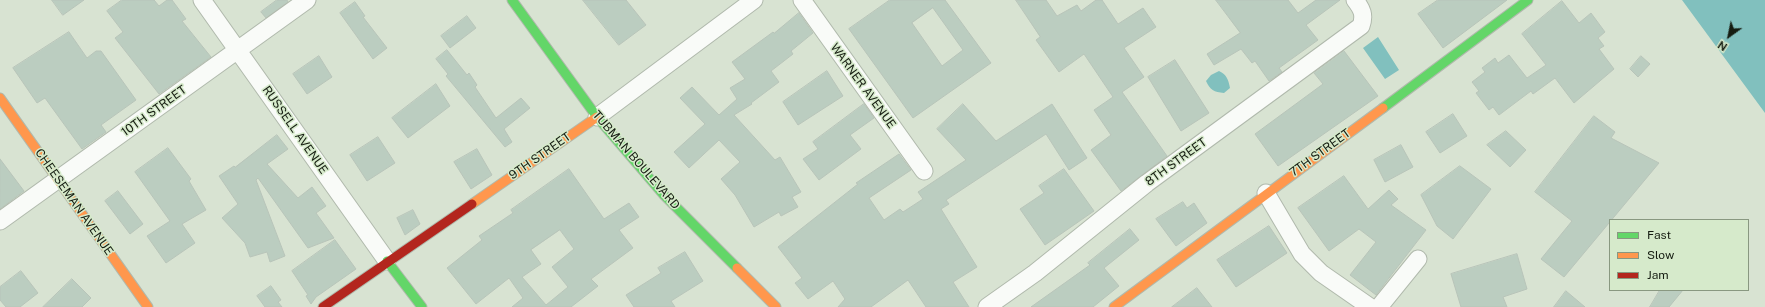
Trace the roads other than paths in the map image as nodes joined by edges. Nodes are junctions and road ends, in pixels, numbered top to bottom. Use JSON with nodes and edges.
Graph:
{"nodes":[{"id":1,"x":202,"y":0,"type":"edge"},
{"id":2,"x":307,"y":0,"type":"edge"},
{"id":3,"x":512,"y":0,"type":"edge"},
{"id":4,"x":754,"y":0,"type":"edge"},
{"id":5,"x":802,"y":0,"type":"edge"},
{"id":6,"x":1355,"y":0,"type":"edge"},
{"id":7,"x":1528,"y":0,"type":"edge"},
{"id":8,"x":238,"y":50,"type":"junction"},
{"id":9,"x":0,"y":98,"type":"edge"},
{"id":10,"x":597,"y":117,"type":"junction"},
{"id":11,"x":924,"y":171,"type":"dead end"},
{"id":12,"x":58,"y":180,"type":"junction"},
{"id":13,"x":1266,"y":194,"type":"junction"},
{"id":14,"x":0,"y":221,"type":"edge"},
{"id":15,"x":1418,"y":259,"type":"dead end"},
{"id":16,"x":387,"y":261,"type":"junction"},
{"id":17,"x":148,"y":307,"type":"edge"},
{"id":18,"x":323,"y":307,"type":"edge"},
{"id":19,"x":422,"y":307,"type":"edge"},
{"id":20,"x":776,"y":307,"type":"edge"},
{"id":21,"x":987,"y":307,"type":"edge"},
{"id":22,"x":1114,"y":307,"type":"edge"},
{"id":23,"x":1370,"y":307,"type":"edge"},
{"id":24,"x":1379,"y":307,"type":"edge"}],
"edges":[{"from":1,"to":8,"type":"street","name":"RUSSELL AVENUE"},
{"from":2,"to":8,"type":"street","name":"10TH STREET"},
{"from":3,"to":10,"type":"main road","name":"TUBMAN BOULEVARD"},
{"from":4,"to":10,"type":"street","name":"9TH STREET"},
{"from":5,"to":11,"type":"street","name":"WARNER AVENUE"},
{"from":6,"to":21,"type":"street","name":"8TH STREET"},
{"from":7,"to":13,"type":"main road","name":"7TH STREET"},
{"from":8,"to":12,"type":"street","name":"10TH STREET"},
{"from":8,"to":16,"type":"street","name":"RUSSELL AVENUE"},
{"from":9,"to":12,"type":"main road","name":"CHEESEMAN AVENUE"},
{"from":10,"to":16,"type":"main road","name":"9TH STREET"},
{"from":10,"to":20,"type":"main road","name":"TUBMAN BOULEVARD"},
{"from":12,"to":14,"type":"street","name":"10TH STREET"},
{"from":12,"to":17,"type":"main road","name":"CHEESEMAN AVENUE"},
{"from":13,"to":22,"type":"main road","name":"7TH STREET"},
{"from":13,"to":23,"type":"street"},
{"from":15,"to":24,"type":"street"},
{"from":16,"to":18,"type":"main road","name":"9TH STREET"},
{"from":16,"to":19,"type":"main road"}]}
